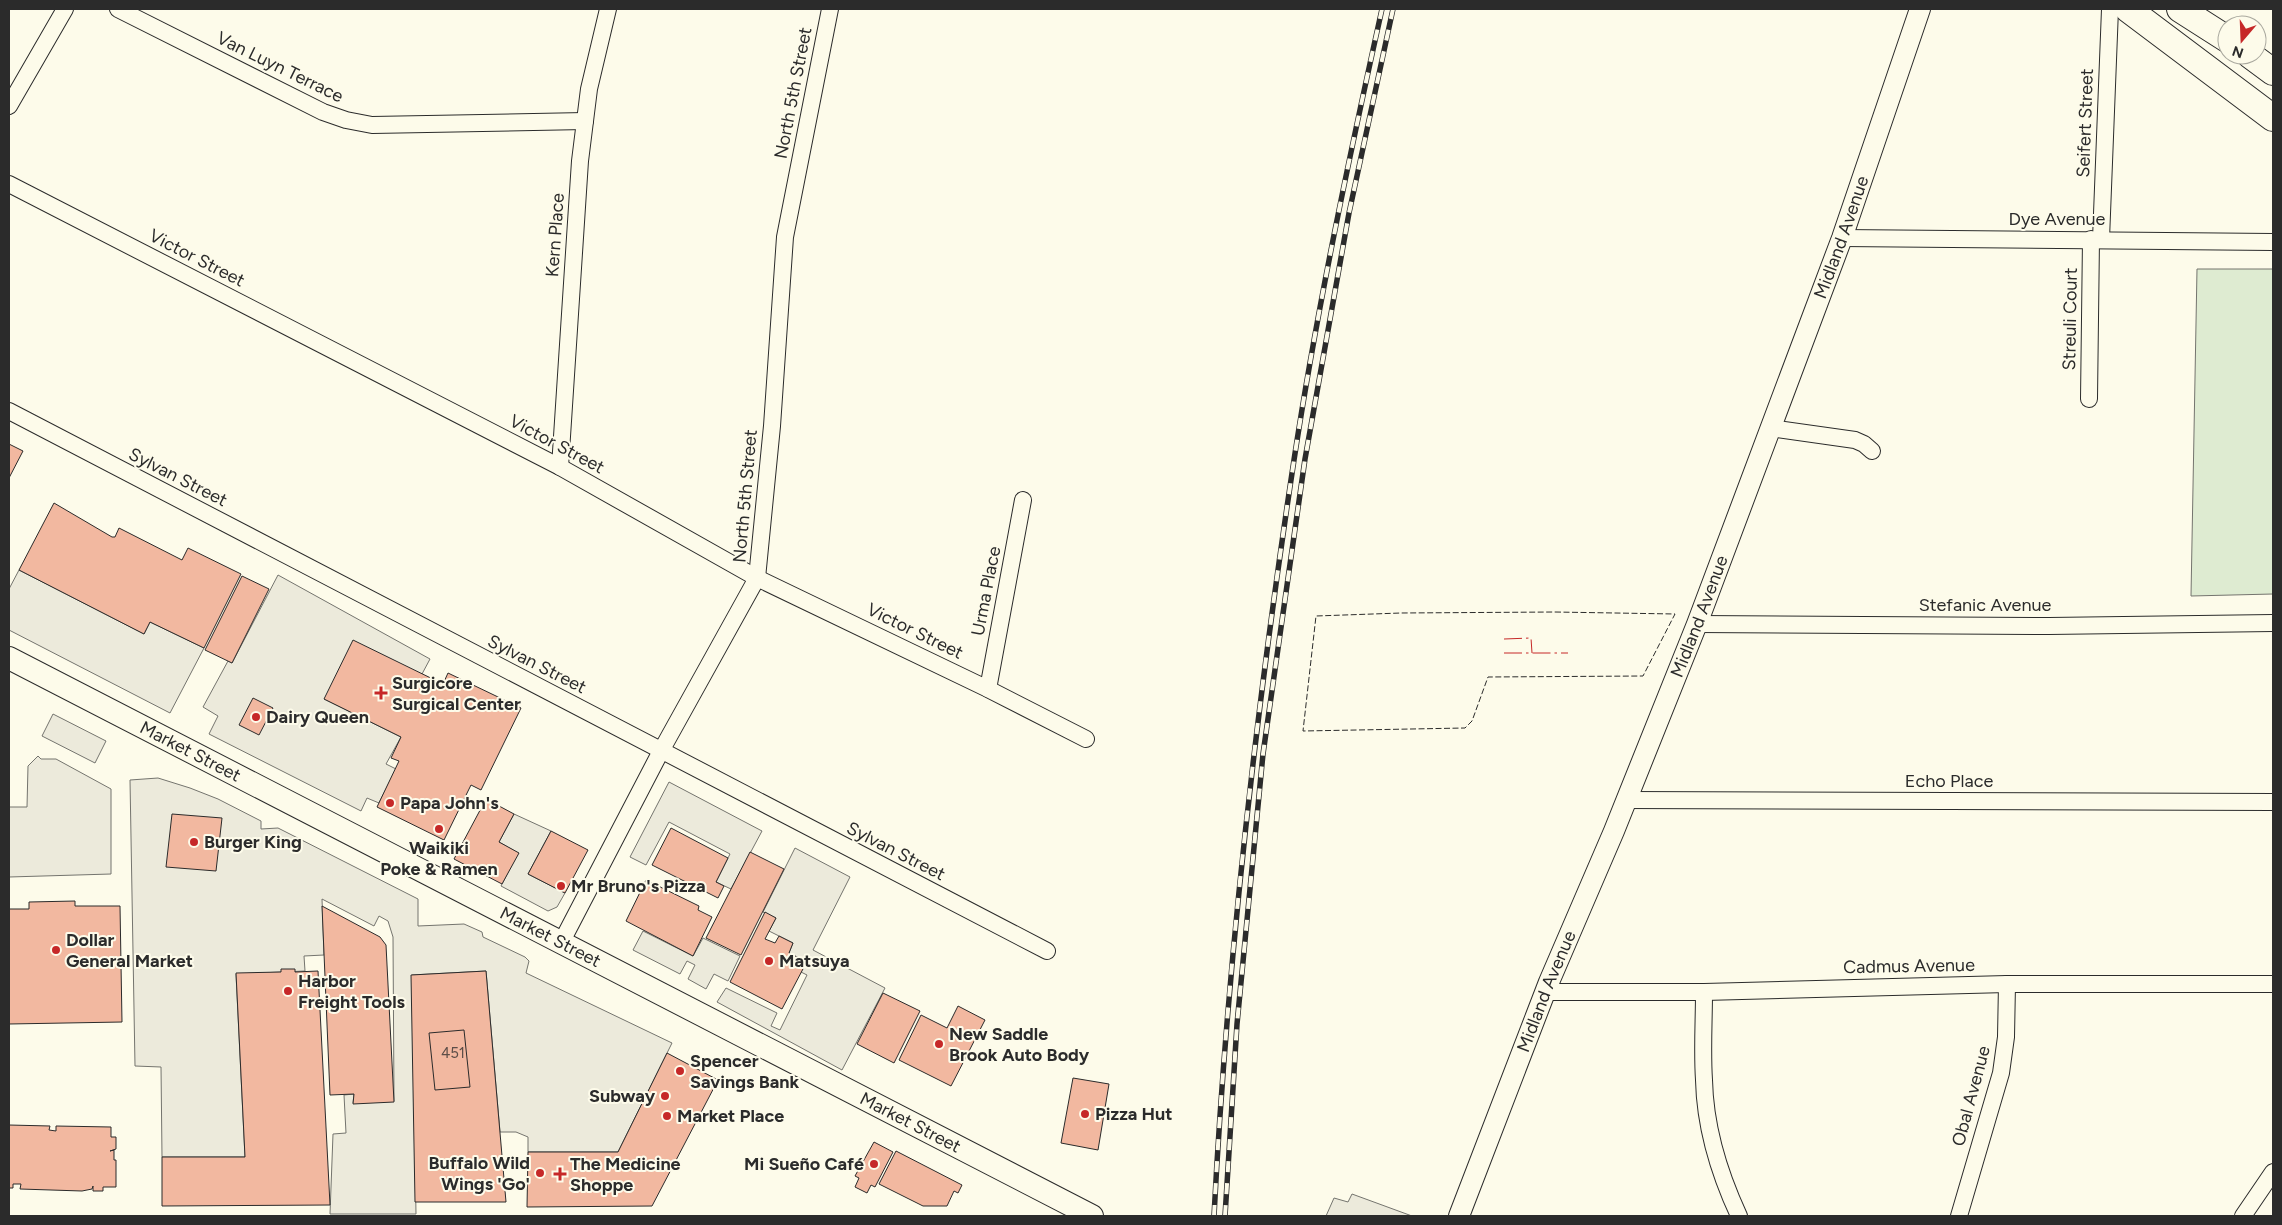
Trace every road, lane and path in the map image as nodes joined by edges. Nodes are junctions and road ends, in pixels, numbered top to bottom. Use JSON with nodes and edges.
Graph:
{"nodes":[{"id":1,"x":65,"y":9,"type":"edge"},
{"id":2,"x":118,"y":9,"type":"edge"},
{"id":3,"x":608,"y":9,"type":"edge"},
{"id":4,"x":830,"y":9,"type":"edge"},
{"id":5,"x":1920,"y":9,"type":"edge"},
{"id":6,"x":2110,"y":9,"type":"edge"},
{"id":7,"x":2128,"y":9,"type":"edge"},
{"id":8,"x":2180,"y":9,"type":"edge"},
{"id":9,"x":2217,"y":33,"type":"edge"},
{"id":10,"x":9,"y":106,"type":"edge"},
{"id":11,"x":2273,"y":118,"type":"edge"},
{"id":12,"x":585,"y":121,"type":"junction"},
{"id":13,"x":9,"y":184,"type":"edge"},
{"id":14,"x":1842,"y":238,"type":"junction"},
{"id":15,"x":2096,"y":239,"type":"junction"},
{"id":16,"x":2273,"y":242,"type":"edge"},
{"id":17,"x":2089,"y":399,"type":"dead end"},
{"id":18,"x":9,"y":412,"type":"edge"},
{"id":19,"x":1770,"y":428,"type":"junction"},
{"id":20,"x":1872,"y":451,"type":"dead end"},
{"id":21,"x":560,"y":467,"type":"junction"},
{"id":22,"x":1023,"y":500,"type":"dead end"},
{"id":23,"x":758,"y":578,"type":"junction"},
{"id":24,"x":1697,"y":624,"type":"junction"},
{"id":25,"x":2273,"y":624,"type":"edge"},
{"id":26,"x":9,"y":658,"type":"edge"},
{"id":27,"x":988,"y":689,"type":"junction"},
{"id":28,"x":1086,"y":739,"type":"dead end"},
{"id":29,"x":661,"y":751,"type":"junction"},
{"id":30,"x":1625,"y":800,"type":"junction"},
{"id":31,"x":2273,"y":802,"type":"edge"},
{"id":32,"x":561,"y":942,"type":"junction"},
{"id":33,"x":1047,"y":951,"type":"dead end"},
{"id":34,"x":2007,"y":984,"type":"junction"},
{"id":35,"x":2273,"y":984,"type":"edge"},
{"id":36,"x":1545,"y":992,"type":"junction"},
{"id":37,"x":1704,"y":992,"type":"junction"},
{"id":38,"x":2273,"y":1172,"type":"edge"},
{"id":39,"x":1092,"y":1216,"type":"edge"},
{"id":40,"x":1459,"y":1216,"type":"edge"},
{"id":41,"x":1739,"y":1216,"type":"edge"},
{"id":42,"x":1959,"y":1216,"type":"edge"},
{"id":43,"x":2243,"y":1216,"type":"edge"}],
"edges":[{"from":1,"to":10,"type":"street"},
{"from":2,"to":12,"type":"street","name":"Van Luyn Terrace"},
{"from":3,"to":12,"type":"street","name":"Kern Place"},
{"from":4,"to":23,"type":"street","name":"North 5th Street"},
{"from":5,"to":14,"type":"street","name":"Midland Avenue"},
{"from":6,"to":15,"type":"street","name":"Seifert Street"},
{"from":7,"to":11,"type":"highway"},
{"from":8,"to":9,"type":"highway"},
{"from":12,"to":21,"type":"street","name":"Kern Place"},
{"from":13,"to":21,"type":"street","name":"Victor Street"},
{"from":14,"to":15,"type":"street","name":"Dye Avenue"},
{"from":14,"to":19,"type":"street","name":"Midland Avenue"},
{"from":15,"to":16,"type":"street","name":"Dye Avenue"},
{"from":15,"to":17,"type":"street","name":"Streuli Court"},
{"from":18,"to":29,"type":"street","name":"Sylvan Street"},
{"from":19,"to":20,"type":"street"},
{"from":19,"to":24,"type":"street","name":"Midland Avenue"},
{"from":21,"to":23,"type":"street","name":"Victor Street"},
{"from":22,"to":27,"type":"street","name":"Urma Place"},
{"from":23,"to":27,"type":"street","name":"Victor Street"},
{"from":23,"to":29,"type":"street","name":"North 5th Street"},
{"from":24,"to":25,"type":"street","name":"Stefanic Avenue"},
{"from":24,"to":30,"type":"street","name":"Midland Avenue"},
{"from":26,"to":32,"type":"main road","name":"Market Street"},
{"from":27,"to":28,"type":"street","name":"Victor Street"},
{"from":29,"to":32,"type":"street","name":"North 5th Street"},
{"from":29,"to":33,"type":"street","name":"Sylvan Street"},
{"from":30,"to":31,"type":"street","name":"Echo Place"},
{"from":30,"to":36,"type":"street","name":"Midland Avenue"},
{"from":32,"to":39,"type":"main road","name":"Market Street"},
{"from":34,"to":35,"type":"street","name":"Cadmus Avenue"},
{"from":34,"to":37,"type":"street","name":"Cadmus Avenue"},
{"from":34,"to":42,"type":"street","name":"Obal Avenue"},
{"from":36,"to":37,"type":"street","name":"Cadmus Avenue"},
{"from":36,"to":40,"type":"street","name":"Midland Avenue"},
{"from":37,"to":41,"type":"street"},
{"from":38,"to":43,"type":"street"}]}
